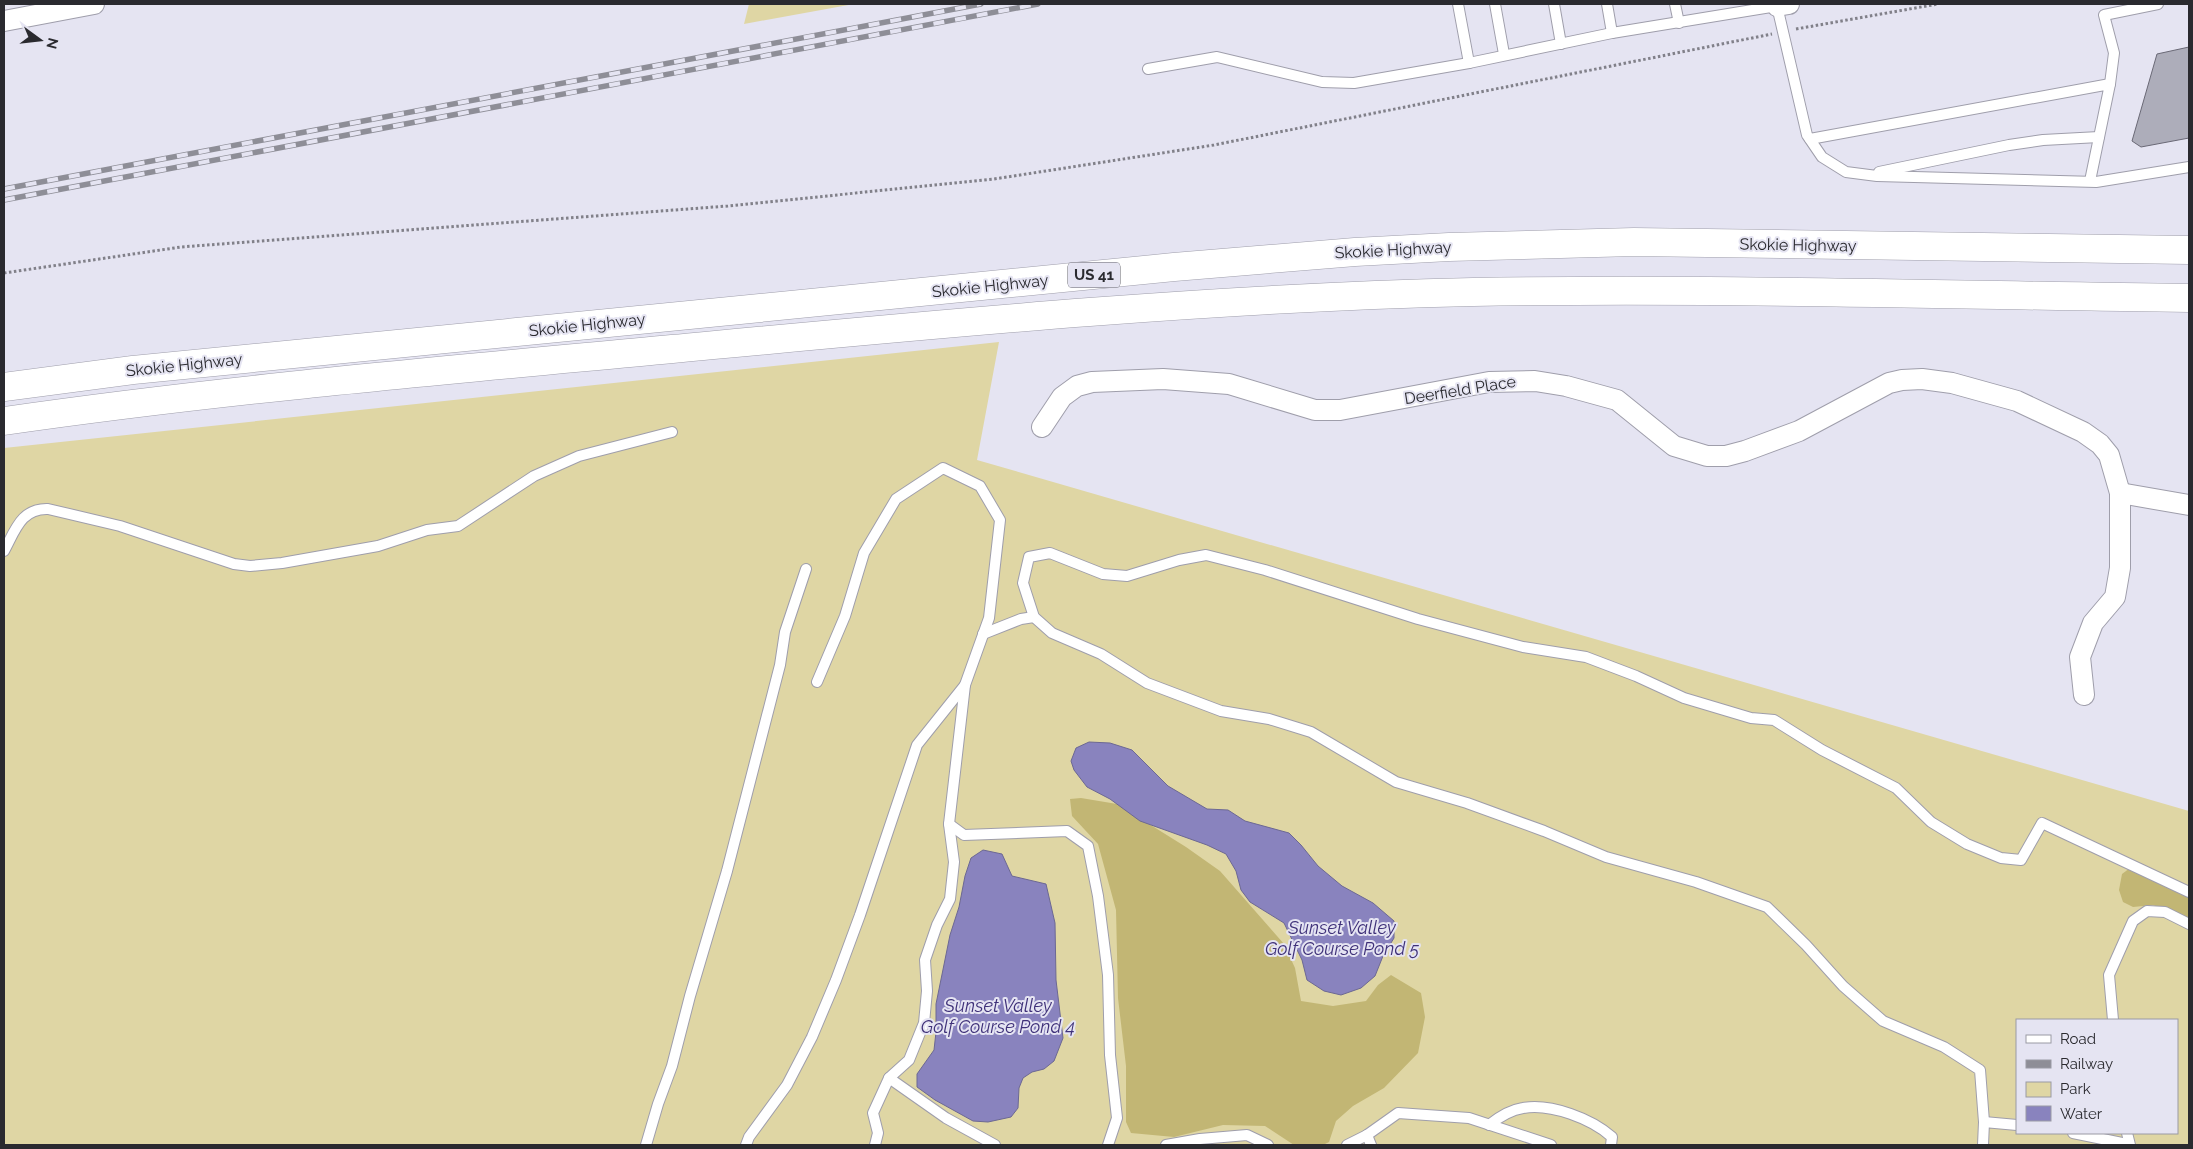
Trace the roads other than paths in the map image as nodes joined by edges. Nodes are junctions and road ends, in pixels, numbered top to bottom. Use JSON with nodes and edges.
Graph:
{"nodes":[{"id":1,"x":94,"y":4,"type":"edge"},
{"id":2,"x":1458,"y":4,"type":"edge"},
{"id":3,"x":1495,"y":4,"type":"edge"},
{"id":4,"x":1554,"y":4,"type":"edge"},
{"id":5,"x":1607,"y":4,"type":"edge"},
{"id":6,"x":1675,"y":4,"type":"edge"},
{"id":7,"x":1786,"y":4,"type":"edge"},
{"id":8,"x":2158,"y":4,"type":"edge"},
{"id":9,"x":61,"y":7,"type":"edge"},
{"id":10,"x":1741,"y":8,"type":"edge"},
{"id":11,"x":4,"y":21,"type":"edge"},
{"id":12,"x":1679,"y":23,"type":"junction"},
{"id":13,"x":1612,"y":33,"type":"junction"},
{"id":14,"x":1561,"y":44,"type":"junction"},
{"id":15,"x":1504,"y":54,"type":"junction"},
{"id":16,"x":1469,"y":63,"type":"junction"},
{"id":17,"x":1148,"y":69,"type":"dead end"},
{"id":18,"x":2110,"y":84,"type":"junction"},
{"id":19,"x":2099,"y":137,"type":"junction"},
{"id":20,"x":1810,"y":139,"type":"junction"},
{"id":21,"x":2189,"y":167,"type":"edge"},
{"id":22,"x":1867,"y":174,"type":"junction"},
{"id":23,"x":2090,"y":181,"type":"junction"},
{"id":24,"x":2189,"y":250,"type":"edge"},
{"id":25,"x":2189,"y":298,"type":"edge"},
{"id":26,"x":4,"y":387,"type":"edge"},
{"id":27,"x":4,"y":421,"type":"edge"},
{"id":28,"x":1042,"y":428,"type":"dead end"},
{"id":29,"x":672,"y":432,"type":"dead end"},
{"id":30,"x":2120,"y":493,"type":"junction"},
{"id":31,"x":2189,"y":505,"type":"edge"},
{"id":32,"x":4,"y":552,"type":"edge"},
{"id":33,"x":806,"y":569,"type":"dead end"},
{"id":34,"x":1034,"y":617,"type":"junction"},
{"id":35,"x":983,"y":634,"type":"junction"},
{"id":36,"x":817,"y":682,"type":"dead end"},
{"id":37,"x":965,"y":684,"type":"junction"},
{"id":38,"x":2084,"y":695,"type":"dead end"},
{"id":39,"x":949,"y":824,"type":"junction"},
{"id":40,"x":2189,"y":892,"type":"edge"},
{"id":41,"x":2189,"y":924,"type":"edge"},
{"id":42,"x":2113,"y":1019,"type":"edge"},
{"id":43,"x":889,"y":1078,"type":"junction"},
{"id":44,"x":1984,"y":1122,"type":"junction"},
{"id":45,"x":1489,"y":1125,"type":"junction"},
{"id":46,"x":2016,"y":1125,"type":"edge"},
{"id":47,"x":2079,"y":1134,"type":"edge"},
{"id":48,"x":1369,"y":1140,"type":"edge"},
{"id":49,"x":646,"y":1145,"type":"edge"},
{"id":50,"x":746,"y":1145,"type":"edge"},
{"id":51,"x":875,"y":1145,"type":"edge"},
{"id":52,"x":995,"y":1145,"type":"edge"},
{"id":53,"x":1108,"y":1145,"type":"edge"},
{"id":54,"x":1166,"y":1145,"type":"edge"},
{"id":55,"x":1268,"y":1145,"type":"edge"},
{"id":56,"x":1348,"y":1145,"type":"edge"},
{"id":57,"x":1551,"y":1145,"type":"edge"},
{"id":58,"x":1611,"y":1145,"type":"edge"},
{"id":59,"x":1983,"y":1145,"type":"edge"},
{"id":60,"x":2124,"y":1145,"type":"edge"}],
"edges":[{"from":1,"to":9,"type":"street"},
{"from":2,"to":16,"type":"lane"},
{"from":3,"to":15,"type":"lane"},
{"from":4,"to":14,"type":"lane"},
{"from":5,"to":13,"type":"lane"},
{"from":6,"to":12,"type":"lane"},
{"from":7,"to":10,"type":"lane"},
{"from":7,"to":20,"type":"lane"},
{"from":8,"to":18,"type":"lane"},
{"from":9,"to":11,"type":"street"},
{"from":10,"to":12,"type":"lane"},
{"from":12,"to":13,"type":"lane"},
{"from":13,"to":14,"type":"lane"},
{"from":14,"to":15,"type":"lane"},
{"from":15,"to":16,"type":"lane"},
{"from":16,"to":17,"type":"lane"},
{"from":18,"to":19,"type":"lane"},
{"from":18,"to":20,"type":"lane"},
{"from":19,"to":22,"type":"lane"},
{"from":19,"to":23,"type":"lane"},
{"from":20,"to":22,"type":"lane"},
{"from":21,"to":23,"type":"lane"},
{"from":22,"to":23,"type":"lane"},
{"from":24,"to":26,"type":"highway","name":"Skokie Highway","number":"US 41"},
{"from":25,"to":27,"type":"highway","name":"Skokie Highway","number":"US 41"},
{"from":28,"to":30,"type":"street","name":"Deerfield Place"},
{"from":29,"to":32,"type":"lane"},
{"from":30,"to":31,"type":"street"},
{"from":30,"to":38,"type":"street","name":"Deerfield Place"},
{"from":33,"to":49,"type":"lane"},
{"from":34,"to":35,"type":"lane"},
{"from":34,"to":40,"type":"lane"},
{"from":34,"to":44,"type":"lane"},
{"from":35,"to":36,"type":"lane"},
{"from":35,"to":37,"type":"lane"},
{"from":37,"to":39,"type":"lane"},
{"from":37,"to":50,"type":"lane"},
{"from":39,"to":43,"type":"lane"},
{"from":39,"to":53,"type":"lane"},
{"from":41,"to":42,"type":"lane"},
{"from":43,"to":51,"type":"lane"},
{"from":43,"to":52,"type":"lane"},
{"from":44,"to":46,"type":"lane"},
{"from":44,"to":59,"type":"lane"},
{"from":45,"to":48,"type":"lane"},
{"from":45,"to":57,"type":"lane"},
{"from":45,"to":58,"type":"lane"},
{"from":47,"to":60,"type":"lane"},
{"from":48,"to":56,"type":"lane"},
{"from":54,"to":55,"type":"lane"}]}
